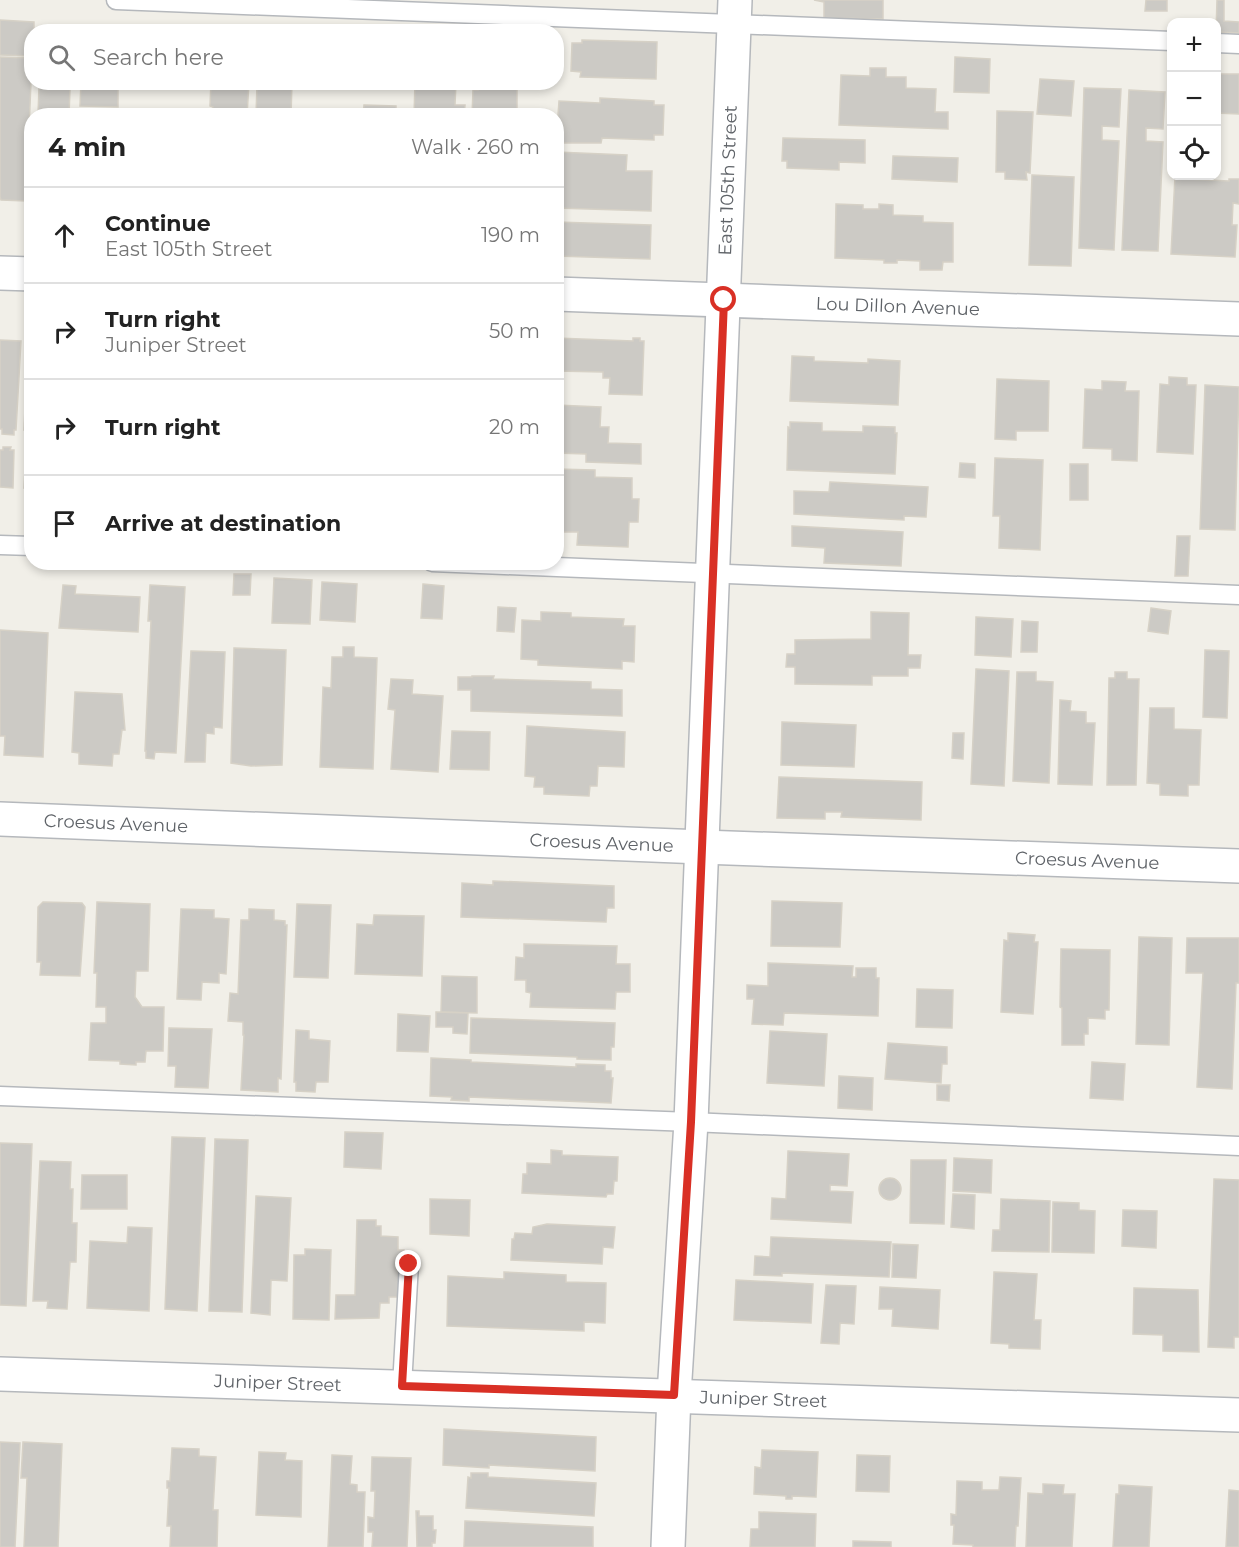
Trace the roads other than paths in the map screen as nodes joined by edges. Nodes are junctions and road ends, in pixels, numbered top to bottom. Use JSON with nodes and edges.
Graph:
{"nodes":[{"id":1,"x":116,"y":0,"type":"edge"},
{"id":2,"x":735,"y":12,"type":"edge"},
{"id":3,"x":1167,"y":41,"type":"edge"},
{"id":4,"x":1221,"y":43,"type":"edge"},
{"id":5,"x":1239,"y":44,"type":"edge"},
{"id":6,"x":0,"y":273,"type":"edge"},
{"id":7,"x":24,"y":274,"type":"edge"},
{"id":8,"x":564,"y":294,"type":"edge"},
{"id":9,"x":724,"y":300,"type":"junction"},
{"id":10,"x":1239,"y":320,"type":"edge"},
{"id":11,"x":0,"y":545,"type":"edge"},
{"id":12,"x":24,"y":546,"type":"edge"},
{"id":13,"x":564,"y":568,"type":"edge"},
{"id":14,"x":712,"y":574,"type":"junction"},
{"id":15,"x":1239,"y":595,"type":"edge"},
{"id":16,"x":0,"y":819,"type":"edge"},
{"id":17,"x":702,"y":847,"type":"junction"},
{"id":18,"x":1239,"y":866,"type":"edge"},
{"id":19,"x":0,"y":1096,"type":"edge"},
{"id":20,"x":691,"y":1122,"type":"junction"},
{"id":21,"x":1239,"y":1146,"type":"edge"},
{"id":22,"x":409,"y":1264,"type":"dead end"},
{"id":23,"x":0,"y":1374,"type":"edge"},
{"id":24,"x":402,"y":1386,"type":"junction"},
{"id":25,"x":674,"y":1395,"type":"junction"},
{"id":26,"x":1239,"y":1414,"type":"edge"},
{"id":27,"x":668,"y":1547,"type":"edge"}],
"edges":[{"from":1,"to":2,"type":"lane"},
{"from":2,"to":3,"type":"lane"},
{"from":2,"to":9,"type":"street","name":"East 105th Street"},
{"from":4,"to":5,"type":"lane"},
{"from":6,"to":7,"type":"street"},
{"from":8,"to":9,"type":"street","name":"Lou Dillon Avenue"},
{"from":9,"to":10,"type":"street","name":"Lou Dillon Avenue"},
{"from":9,"to":14,"type":"street","name":"East 105th Street"},
{"from":11,"to":12,"type":"lane"},
{"from":13,"to":14,"type":"lane"},
{"from":14,"to":15,"type":"lane"},
{"from":14,"to":17,"type":"street","name":"East 105th Street"},
{"from":16,"to":17,"type":"street","name":"Croesus Avenue"},
{"from":17,"to":18,"type":"street","name":"Croesus Avenue"},
{"from":17,"to":20,"type":"street","name":"East 105th Street"},
{"from":19,"to":20,"type":"lane"},
{"from":20,"to":21,"type":"lane"},
{"from":20,"to":25,"type":"street","name":"East 105th Street"},
{"from":22,"to":24,"type":"lane"},
{"from":23,"to":24,"type":"street","name":"Juniper Street"},
{"from":24,"to":25,"type":"street","name":"Juniper Street"},
{"from":25,"to":26,"type":"street","name":"Juniper Street"},
{"from":25,"to":27,"type":"street","name":"East 105th Street"}]}
